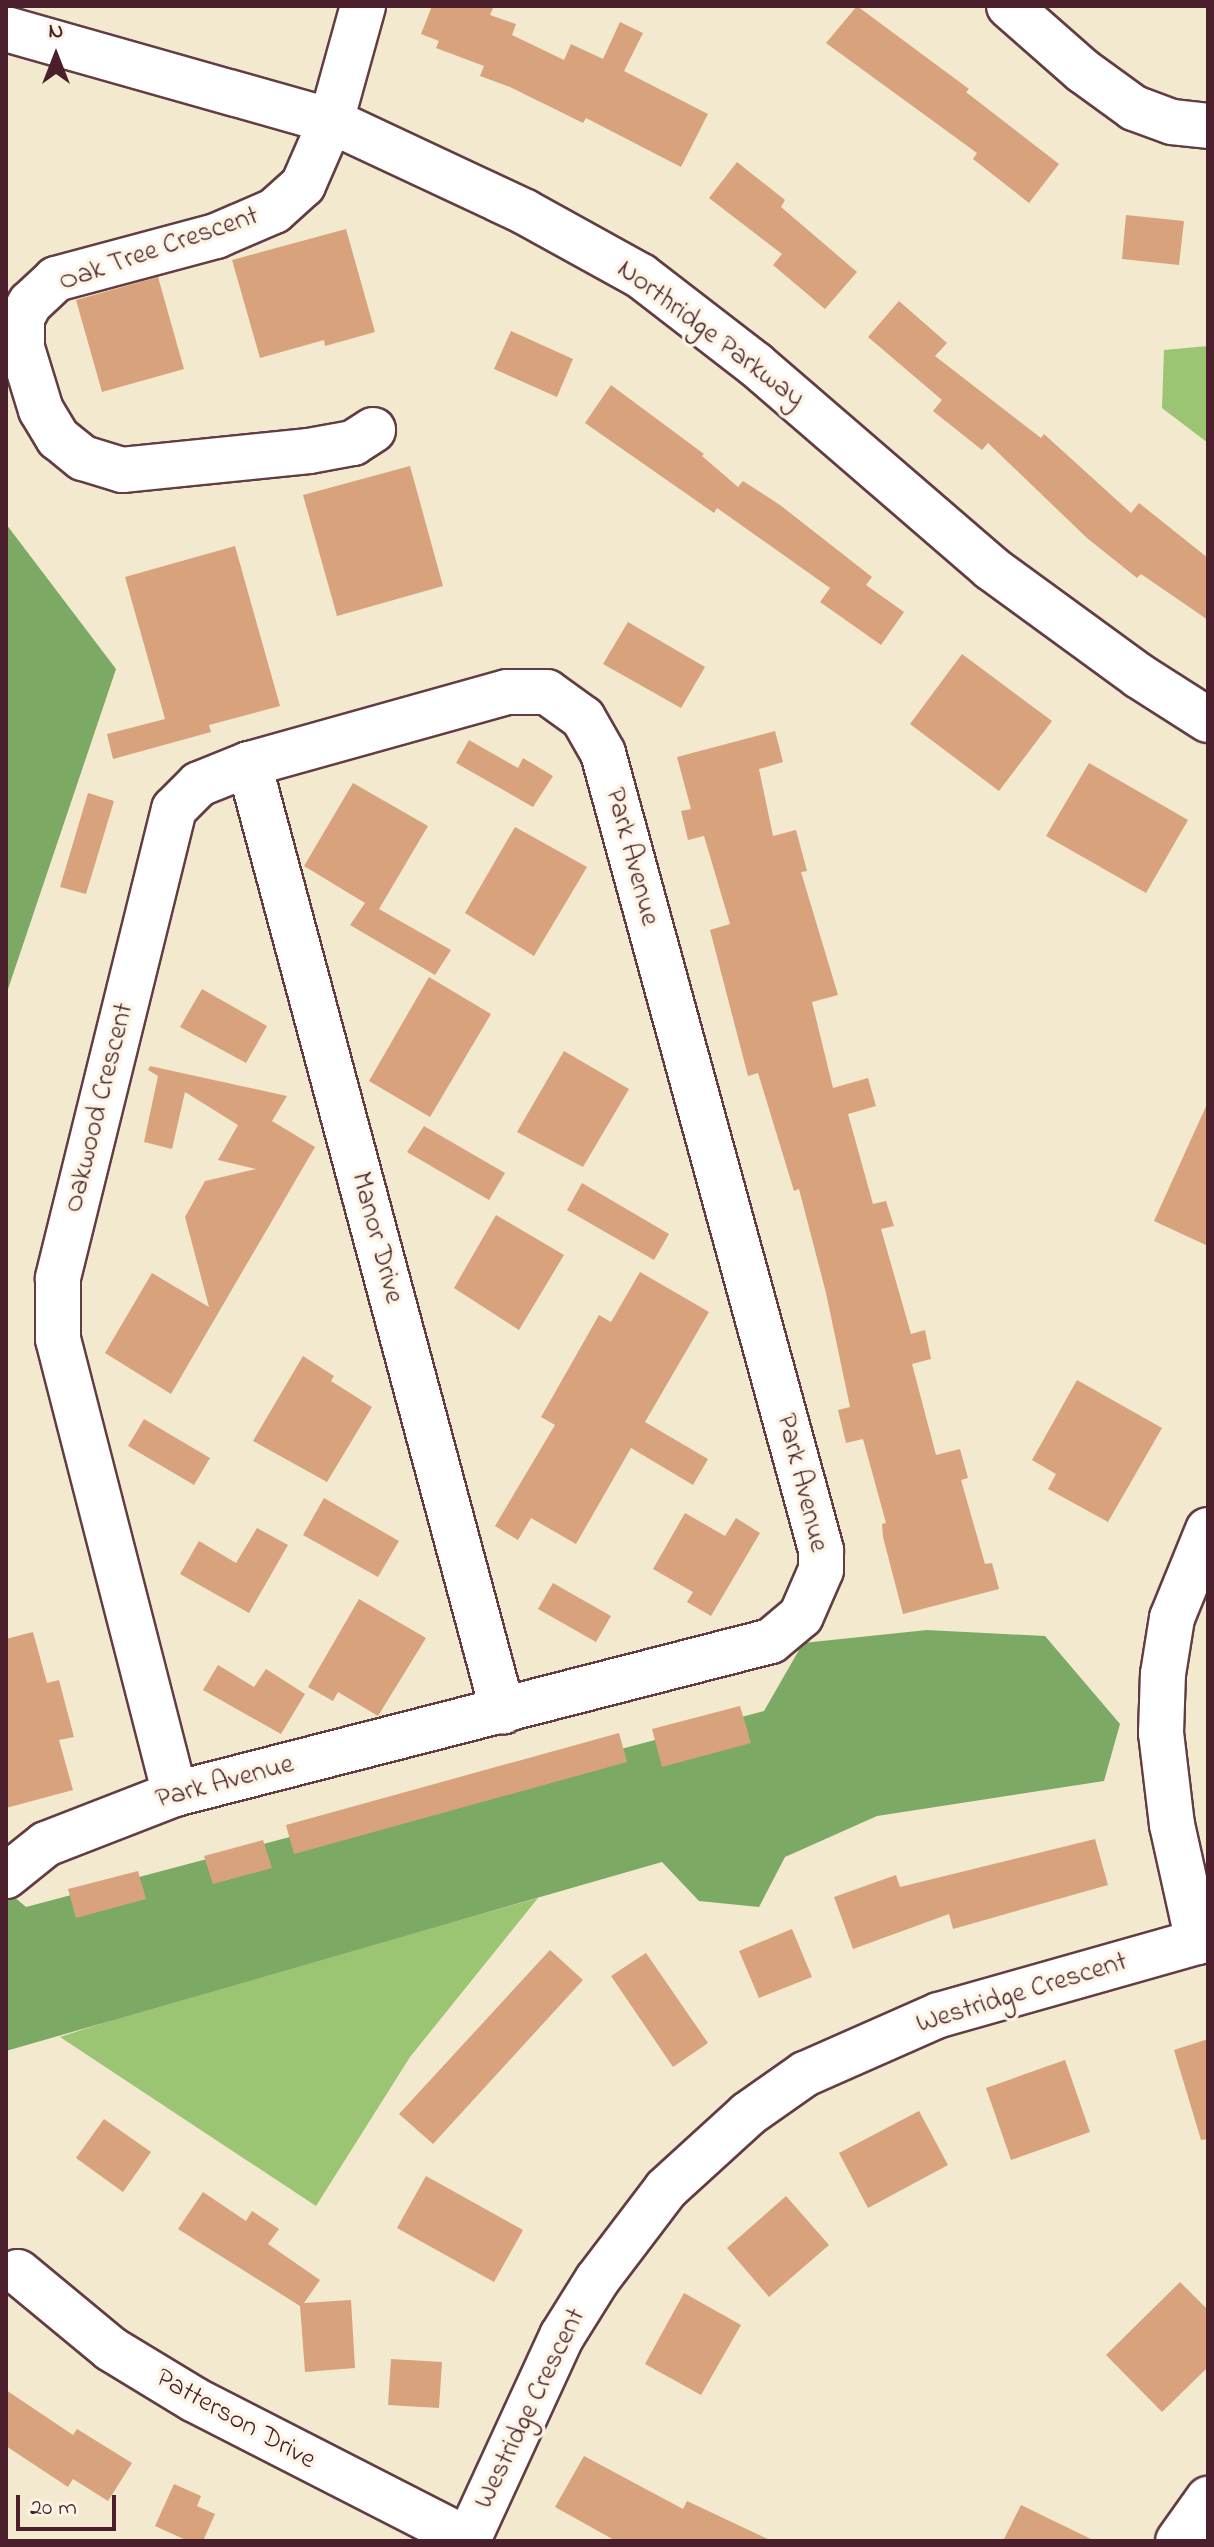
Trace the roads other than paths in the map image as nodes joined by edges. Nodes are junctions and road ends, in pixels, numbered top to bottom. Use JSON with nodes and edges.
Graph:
{"nodes":[{"id":1,"x":363,"y":6,"type":"edge"},
{"id":2,"x":1009,"y":6,"type":"edge"},
{"id":3,"x":6,"y":29,"type":"edge"},
{"id":4,"x":331,"y":121,"type":"junction"},
{"id":5,"x":1208,"y":126,"type":"edge"},
{"id":6,"x":373,"y":430,"type":"dead end"},
{"id":7,"x":547,"y":692,"type":"joint"},
{"id":8,"x":1208,"y":720,"type":"edge"},
{"id":9,"x":249,"y":764,"type":"junction"},
{"id":10,"x":1208,"y":1530,"type":"edge"},
{"id":11,"x":503,"y":1712,"type":"junction"},
{"id":12,"x":175,"y":1794,"type":"junction"},
{"id":13,"x":6,"y":1876,"type":"edge"},
{"id":14,"x":1203,"y":1940,"type":"edge"},
{"id":15,"x":18,"y":2272,"type":"dead end"},
{"id":16,"x":1208,"y":2499,"type":"edge"},
{"id":17,"x":469,"y":2540,"type":"edge"},
{"id":18,"x":1178,"y":2541,"type":"edge"}],
"edges":[{"from":1,"to":4,"type":"street","name":"Oak Tree Crescent"},
{"from":2,"to":5,"type":"street"},
{"from":3,"to":4,"type":"street","name":"Northridge Parkway"},
{"from":4,"to":6,"type":"street","name":"Oak Tree Crescent"},
{"from":4,"to":8,"type":"street","name":"Northridge Parkway"},
{"from":7,"to":9,"type":"street","name":"Oakwood Crescent"},
{"from":7,"to":11,"type":"street","name":"Park Avenue"},
{"from":9,"to":11,"type":"street","name":"Manor Drive"},
{"from":9,"to":12,"type":"street","name":"Oakwood Crescent"},
{"from":10,"to":14,"type":"street"},
{"from":11,"to":12,"type":"street","name":"Park Avenue"},
{"from":12,"to":13,"type":"street","name":"Park Avenue"},
{"from":14,"to":17,"type":"street","name":"Westridge Crescent"},
{"from":15,"to":17,"type":"street","name":"Patterson Drive"},
{"from":16,"to":18,"type":"street"}]}
